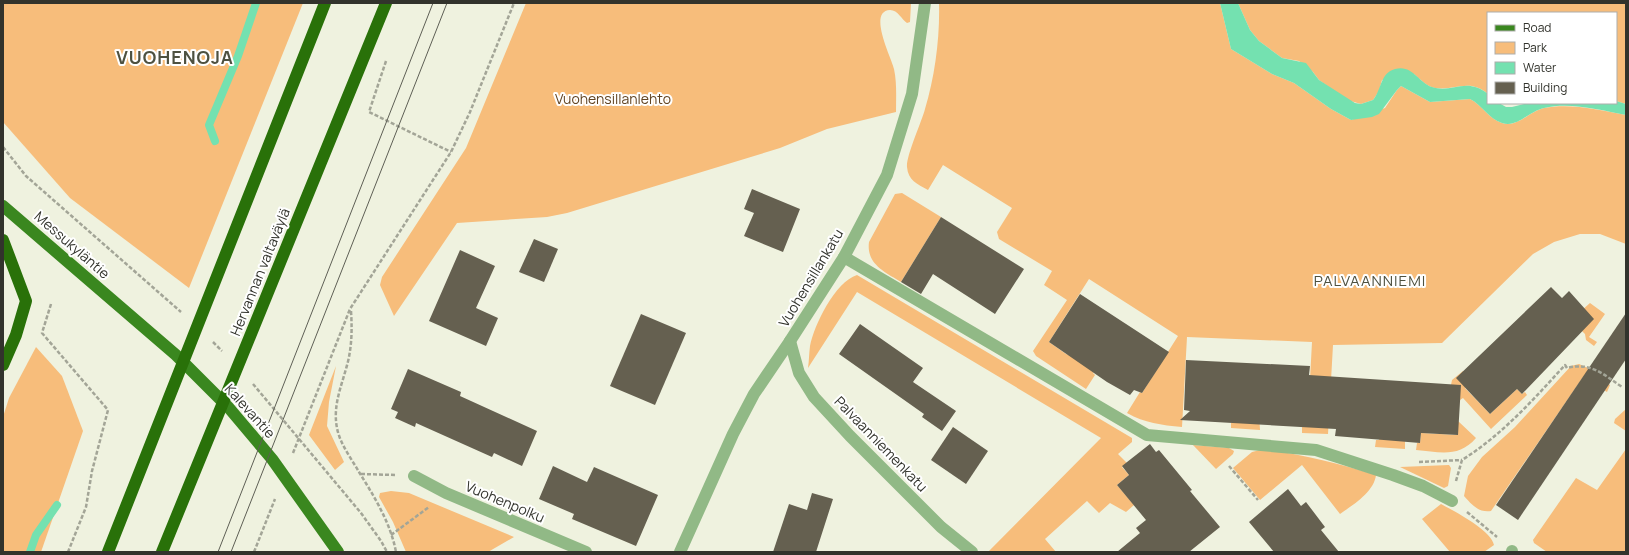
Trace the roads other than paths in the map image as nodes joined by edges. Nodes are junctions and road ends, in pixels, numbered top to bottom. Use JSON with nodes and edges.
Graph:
{"nodes":[{"id":1,"x":325,"y":3,"type":"edge"},
{"id":2,"x":386,"y":3,"type":"edge"},
{"id":3,"x":925,"y":3,"type":"edge"},
{"id":4,"x":3,"y":206,"type":"edge"},
{"id":5,"x":3,"y":240,"type":"edge"},
{"id":6,"x":844,"y":257,"type":"junction"},
{"id":7,"x":121,"y":307,"type":"joint"},
{"id":8,"x":790,"y":341,"type":"junction"},
{"id":9,"x":3,"y":365,"type":"edge"},
{"id":10,"x":414,"y":476,"type":"road end"},
{"id":11,"x":1452,"y":500,"type":"road end"},
{"id":12,"x":108,"y":552,"type":"edge"},
{"id":13,"x":162,"y":552,"type":"edge"},
{"id":14,"x":338,"y":552,"type":"edge"},
{"id":15,"x":586,"y":552,"type":"edge"},
{"id":16,"x":680,"y":552,"type":"edge"},
{"id":17,"x":972,"y":552,"type":"edge"}],
"edges":[{"from":1,"to":12,"type":"highway"},
{"from":2,"to":13,"type":"highway","name":"Hervannan valtaväylä"},
{"from":3,"to":6,"type":"street","name":"Vuohensillankatu"},
{"from":4,"to":7,"type":"main road","name":"Messukyläntie"},
{"from":5,"to":9,"type":"highway"},
{"from":6,"to":8,"type":"street","name":"Vuohensillankatu"},
{"from":6,"to":11,"type":"street"},
{"from":7,"to":14,"type":"main road","name":"Kalevantie"},
{"from":8,"to":16,"type":"street","name":"Vuohensillankatu"},
{"from":8,"to":17,"type":"street","name":"Palvaanniemenkatu"},
{"from":10,"to":15,"type":"street","name":"Vuohenpolku"}]}
